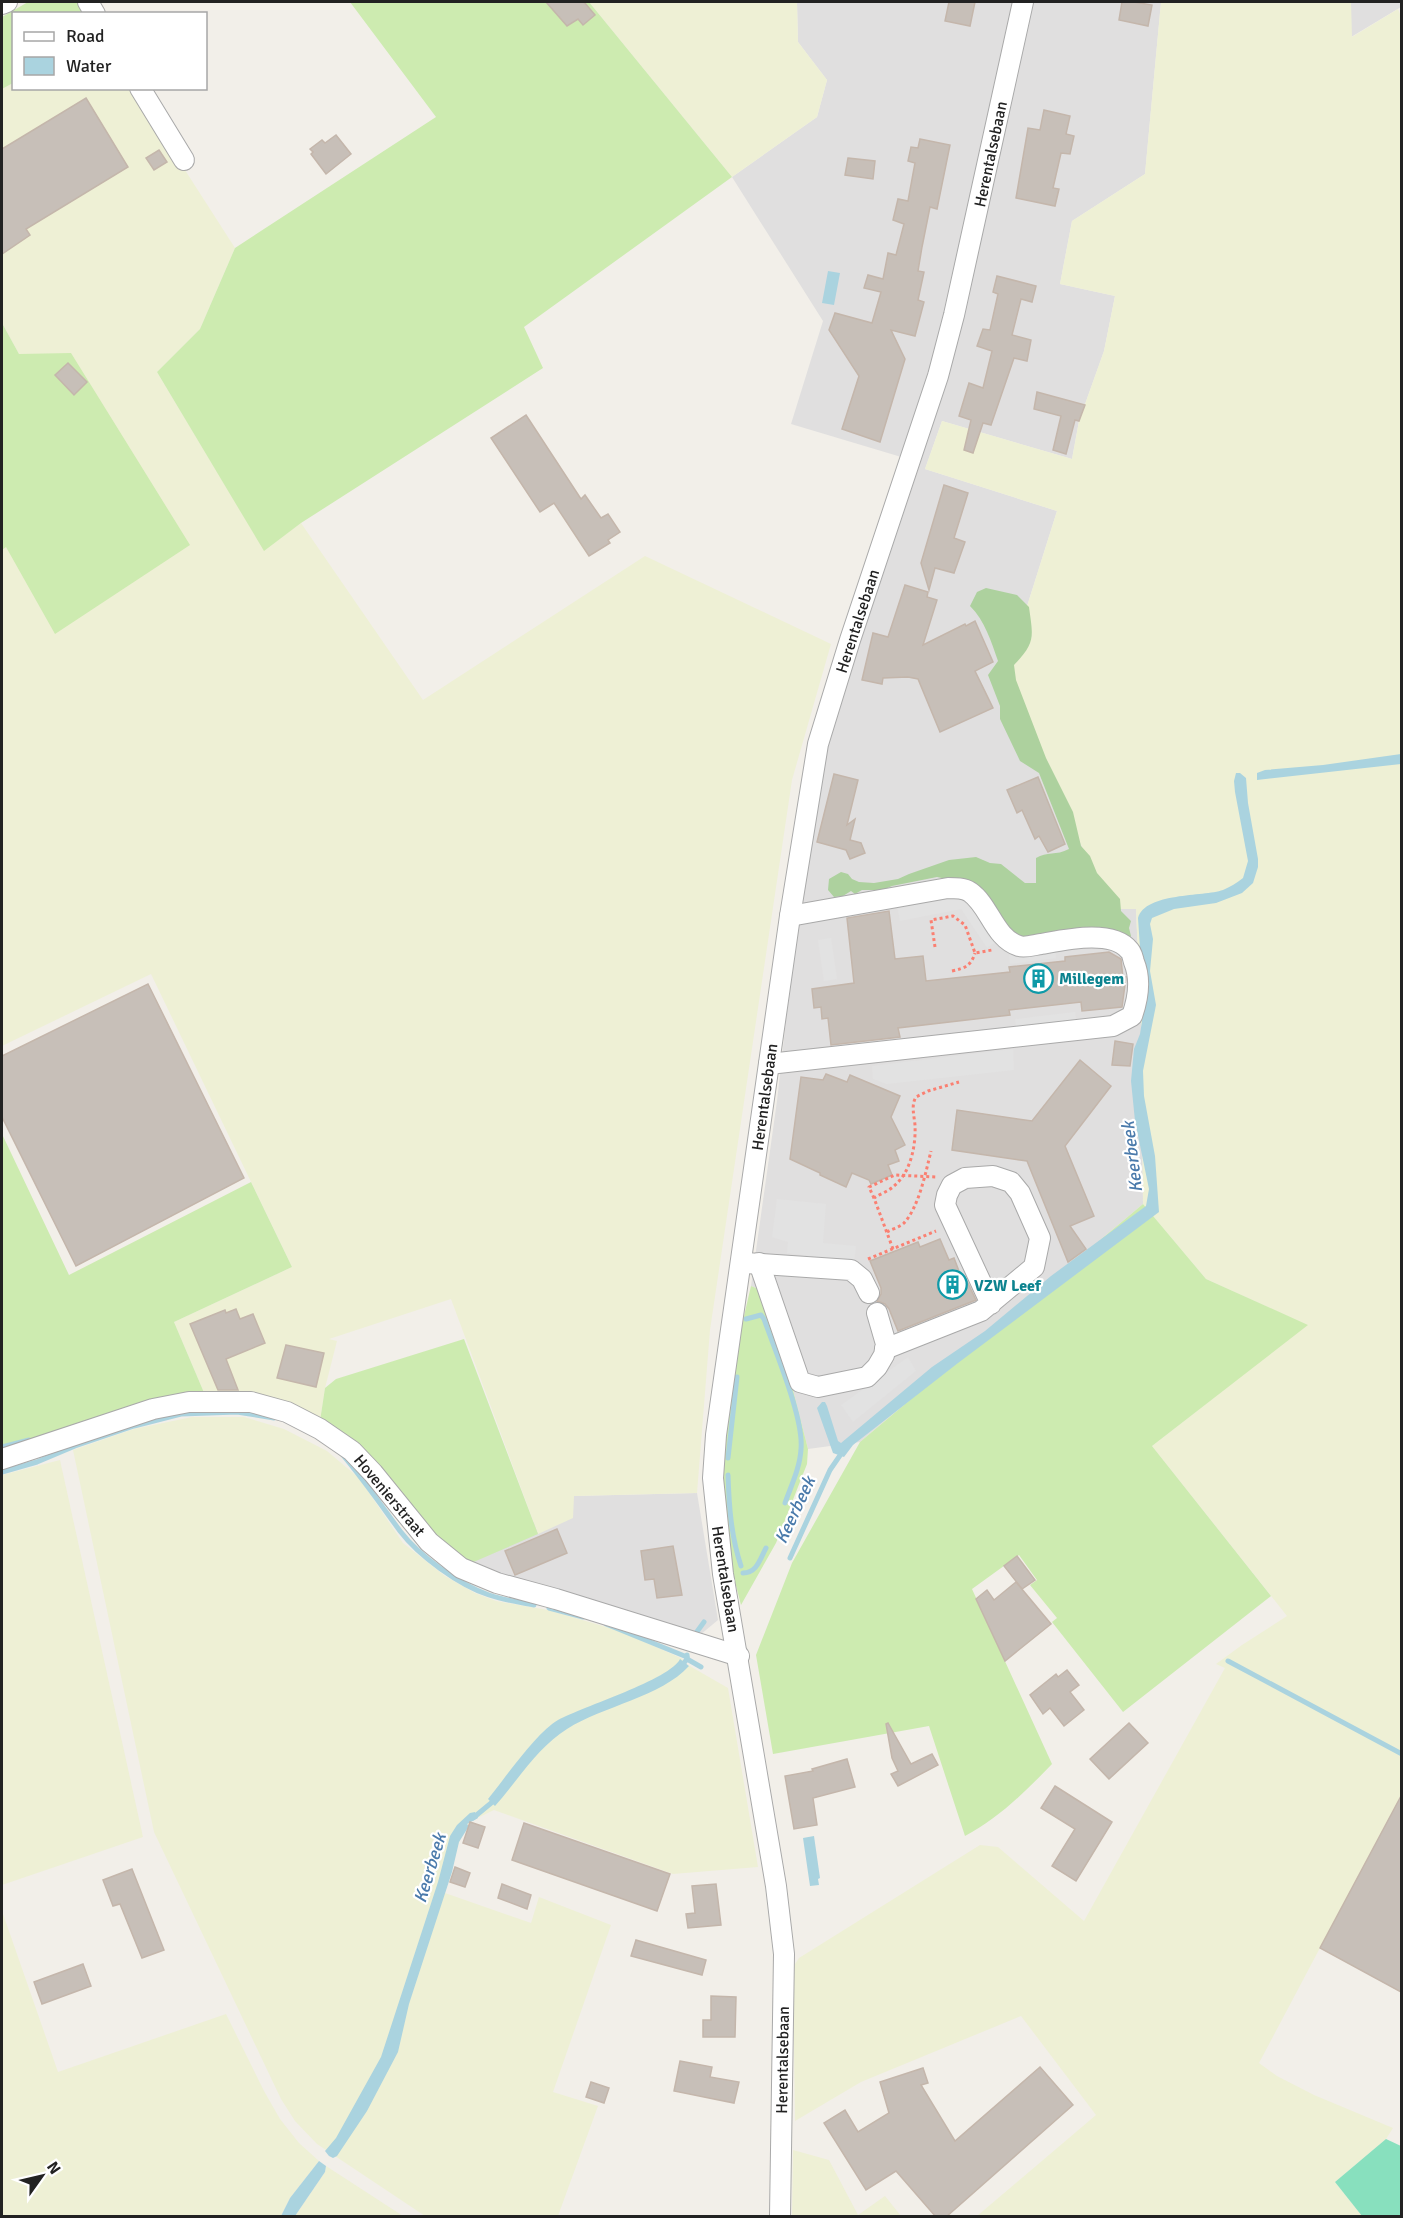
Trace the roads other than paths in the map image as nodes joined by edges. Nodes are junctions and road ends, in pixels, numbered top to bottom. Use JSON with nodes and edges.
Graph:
{"nodes":[{"id":1,"x":6,"y":2,"type":"edge"},
{"id":2,"x":1023,"y":2,"type":"edge"},
{"id":3,"x":2,"y":4,"type":"edge"},
{"id":4,"x":141,"y":90,"type":"edge"},
{"id":5,"x":184,"y":160,"type":"dead end"},
{"id":6,"x":790,"y":916,"type":"junction"},
{"id":7,"x":769,"y":1064,"type":"junction"},
{"id":8,"x":750,"y":1263,"type":"junction"},
{"id":9,"x":869,"y":1293,"type":"dead end"},
{"id":10,"x":991,"y":1304,"type":"junction"},
{"id":11,"x":877,"y":1313,"type":"dead end"},
{"id":12,"x":885,"y":1350,"type":"junction"},
{"id":13,"x":2,"y":1459,"type":"edge"},
{"id":14,"x":739,"y":1656,"type":"junction"},
{"id":15,"x":780,"y":2217,"type":"edge"}],
"edges":[{"from":1,"to":3,"type":"street"},
{"from":2,"to":6,"type":"street","name":"Herentalsebaan"},
{"from":4,"to":5,"type":"street"},
{"from":6,"to":7,"type":"street","name":"Herentalsebaan"},
{"from":6,"to":7,"type":"street"},
{"from":7,"to":8,"type":"street","name":"Herentalsebaan"},
{"from":8,"to":9,"type":"street"},
{"from":8,"to":12,"type":"street"},
{"from":8,"to":14,"type":"street","name":"Herentalsebaan"},
{"from":10,"to":10,"type":"street"},
{"from":10,"to":12,"type":"street"},
{"from":11,"to":12,"type":"street"},
{"from":13,"to":14,"type":"street","name":"Hovenierstraat"},
{"from":14,"to":15,"type":"street","name":"Herentalsebaan"}]}
